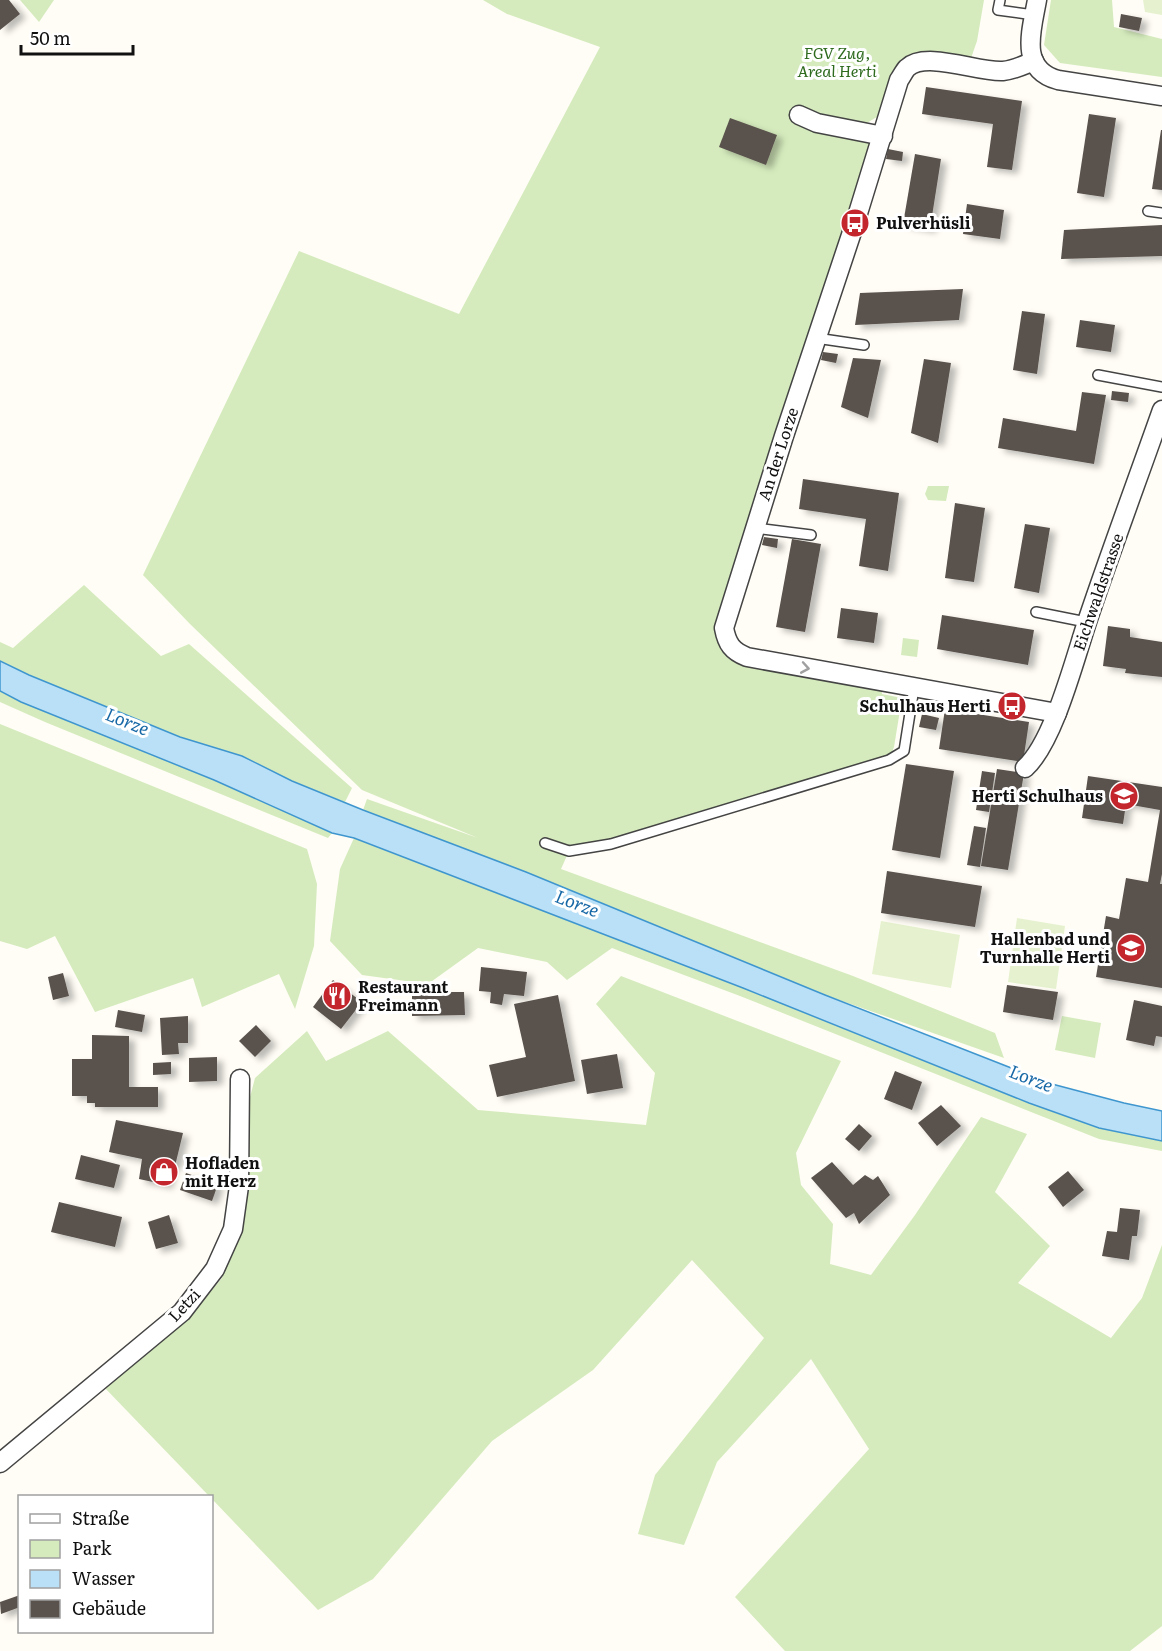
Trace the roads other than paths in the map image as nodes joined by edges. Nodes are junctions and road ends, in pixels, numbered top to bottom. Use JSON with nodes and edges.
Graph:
{"nodes":[{"id":1,"x":1000,"y":0,"type":"edge"},
{"id":2,"x":1035,"y":8,"type":"edge"},
{"id":3,"x":1034,"y":61,"type":"junction"},
{"id":4,"x":1162,"y":96,"type":"edge"},
{"id":5,"x":799,"y":115,"type":"dead end"},
{"id":6,"x":883,"y":135,"type":"junction"},
{"id":7,"x":1148,"y":211,"type":"dead end"},
{"id":8,"x":1162,"y":213,"type":"edge"},
{"id":9,"x":816,"y":338,"type":"junction"},
{"id":10,"x":864,"y":345,"type":"dead end"},
{"id":11,"x":1098,"y":375,"type":"dead end"},
{"id":12,"x":1162,"y":387,"type":"edge"},
{"id":13,"x":1162,"y":410,"type":"edge"},
{"id":14,"x":755,"y":528,"type":"junction"},
{"id":15,"x":812,"y":534,"type":"dead end"},
{"id":16,"x":1036,"y":612,"type":"dead end"},
{"id":17,"x":1086,"y":622,"type":"junction"},
{"id":18,"x":914,"y":688,"type":"junction"},
{"id":19,"x":1057,"y":713,"type":"junction"},
{"id":20,"x":1025,"y":768,"type":"dead end"},
{"id":21,"x":545,"y":843,"type":"dead end"},
{"id":22,"x":240,"y":1078,"type":"dead end"},
{"id":23,"x":0,"y":1463,"type":"edge"}],
"edges":[{"from":1,"to":2,"type":"lane"},
{"from":2,"to":3,"type":"street"},
{"from":3,"to":4,"type":"street"},
{"from":3,"to":6,"type":"street","name":"An der Lorze"},
{"from":5,"to":6,"type":"street"},
{"from":6,"to":9,"type":"street","name":"An der Lorze"},
{"from":7,"to":8,"type":"lane"},
{"from":9,"to":10,"type":"lane"},
{"from":9,"to":14,"type":"street","name":"An der Lorze"},
{"from":11,"to":12,"type":"lane"},
{"from":13,"to":17,"type":"street","name":"Eichwaldstrasse"},
{"from":14,"to":15,"type":"lane"},
{"from":14,"to":18,"type":"street","name":"An der Lorze","one_way":true},
{"from":16,"to":17,"type":"lane"},
{"from":17,"to":19,"type":"street","name":"Eichwaldstrasse"},
{"from":18,"to":19,"type":"street","name":"An der Lorze"},
{"from":18,"to":21,"type":"lane"},
{"from":19,"to":20,"type":"street","name":"Eichwaldstrasse"},
{"from":22,"to":23,"type":"street","name":"Letzi"}]}
